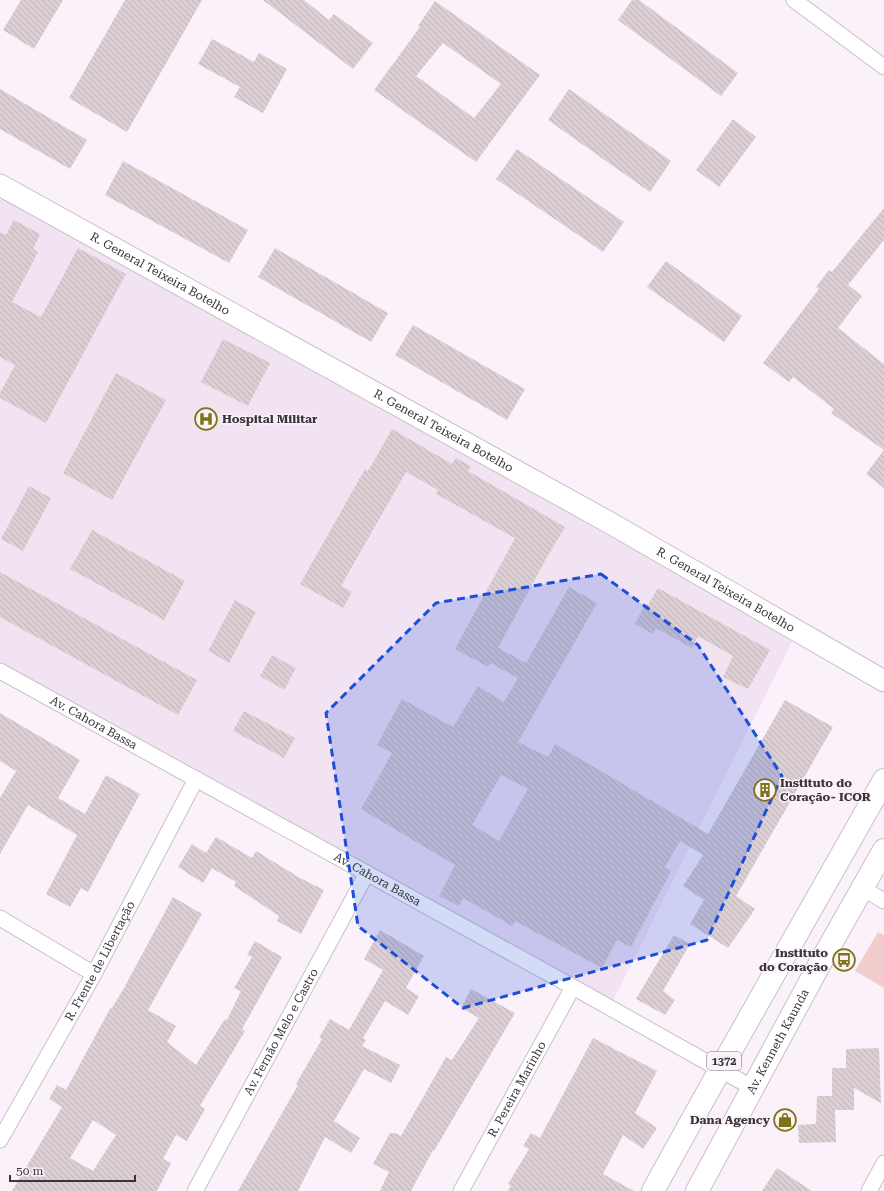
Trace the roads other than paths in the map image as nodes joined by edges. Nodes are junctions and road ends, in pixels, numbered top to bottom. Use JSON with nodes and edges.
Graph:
{"nodes":[{"id":1,"x":794,"y":0,"type":"edge"},
{"id":2,"x":884,"y":67,"type":"edge"},
{"id":3,"x":1,"y":188,"type":"edge"},
{"id":4,"x":0,"y":671,"type":"edge"},
{"id":5,"x":884,"y":681,"type":"edge"},
{"id":6,"x":196,"y":779,"type":"junction"},
{"id":7,"x":884,"y":780,"type":"edge"},
{"id":8,"x":884,"y":850,"type":"edge"},
{"id":9,"x":367,"y":873,"type":"junction"},
{"id":10,"x":862,"y":888,"type":"junction"},
{"id":11,"x":884,"y":901,"type":"edge"},
{"id":12,"x":0,"y":918,"type":"edge"},
{"id":13,"x":94,"y":974,"type":"junction"},
{"id":14,"x":573,"y":987,"type":"junction"},
{"id":15,"x":719,"y":1069,"type":"junction"},
{"id":16,"x":753,"y":1088,"type":"junction"},
{"id":17,"x":0,"y":1140,"type":"edge"},
{"id":18,"x":884,"y":1163,"type":"edge"},
{"id":19,"x":195,"y":1191,"type":"edge"},
{"id":20,"x":461,"y":1191,"type":"edge"},
{"id":21,"x":653,"y":1191,"type":"edge"},
{"id":22,"x":697,"y":1191,"type":"edge"},
{"id":23,"x":869,"y":1191,"type":"edge"}],
"edges":[{"from":1,"to":2,"type":"street"},
{"from":3,"to":5,"type":"street","name":"R. General Teixeira Botelho"},
{"from":4,"to":6,"type":"street","name":"Av. Cahora Bassa"},
{"from":6,"to":9,"type":"street","name":"Av. Cahora Bassa"},
{"from":6,"to":13,"type":"street","name":"R. Frente de Libertação"},
{"from":7,"to":15,"type":"main road","number":"1372"},
{"from":8,"to":10,"type":"main road","name":"Av. Kenneth Kaunda"},
{"from":9,"to":14,"type":"street","name":"Av. Cahora Bassa"},
{"from":9,"to":19,"type":"street","name":"Av. Fernão Melo e Castro"},
{"from":10,"to":11,"type":"street"},
{"from":10,"to":16,"type":"main road","name":"Av. Kenneth Kaunda"},
{"from":12,"to":13,"type":"street"},
{"from":13,"to":17,"type":"street","name":"R. Frente de Libertação"},
{"from":14,"to":15,"type":"street","name":"Av. Cahora Bassa"},
{"from":14,"to":20,"type":"street","name":"R. Pereira Marinho"},
{"from":15,"to":16,"type":"street","name":"Av. Cahora Bassa"},
{"from":15,"to":21,"type":"main road","number":"1372"},
{"from":16,"to":22,"type":"main road","name":"Av. Kenneth Kaunda"},
{"from":18,"to":23,"type":"street"}]}
